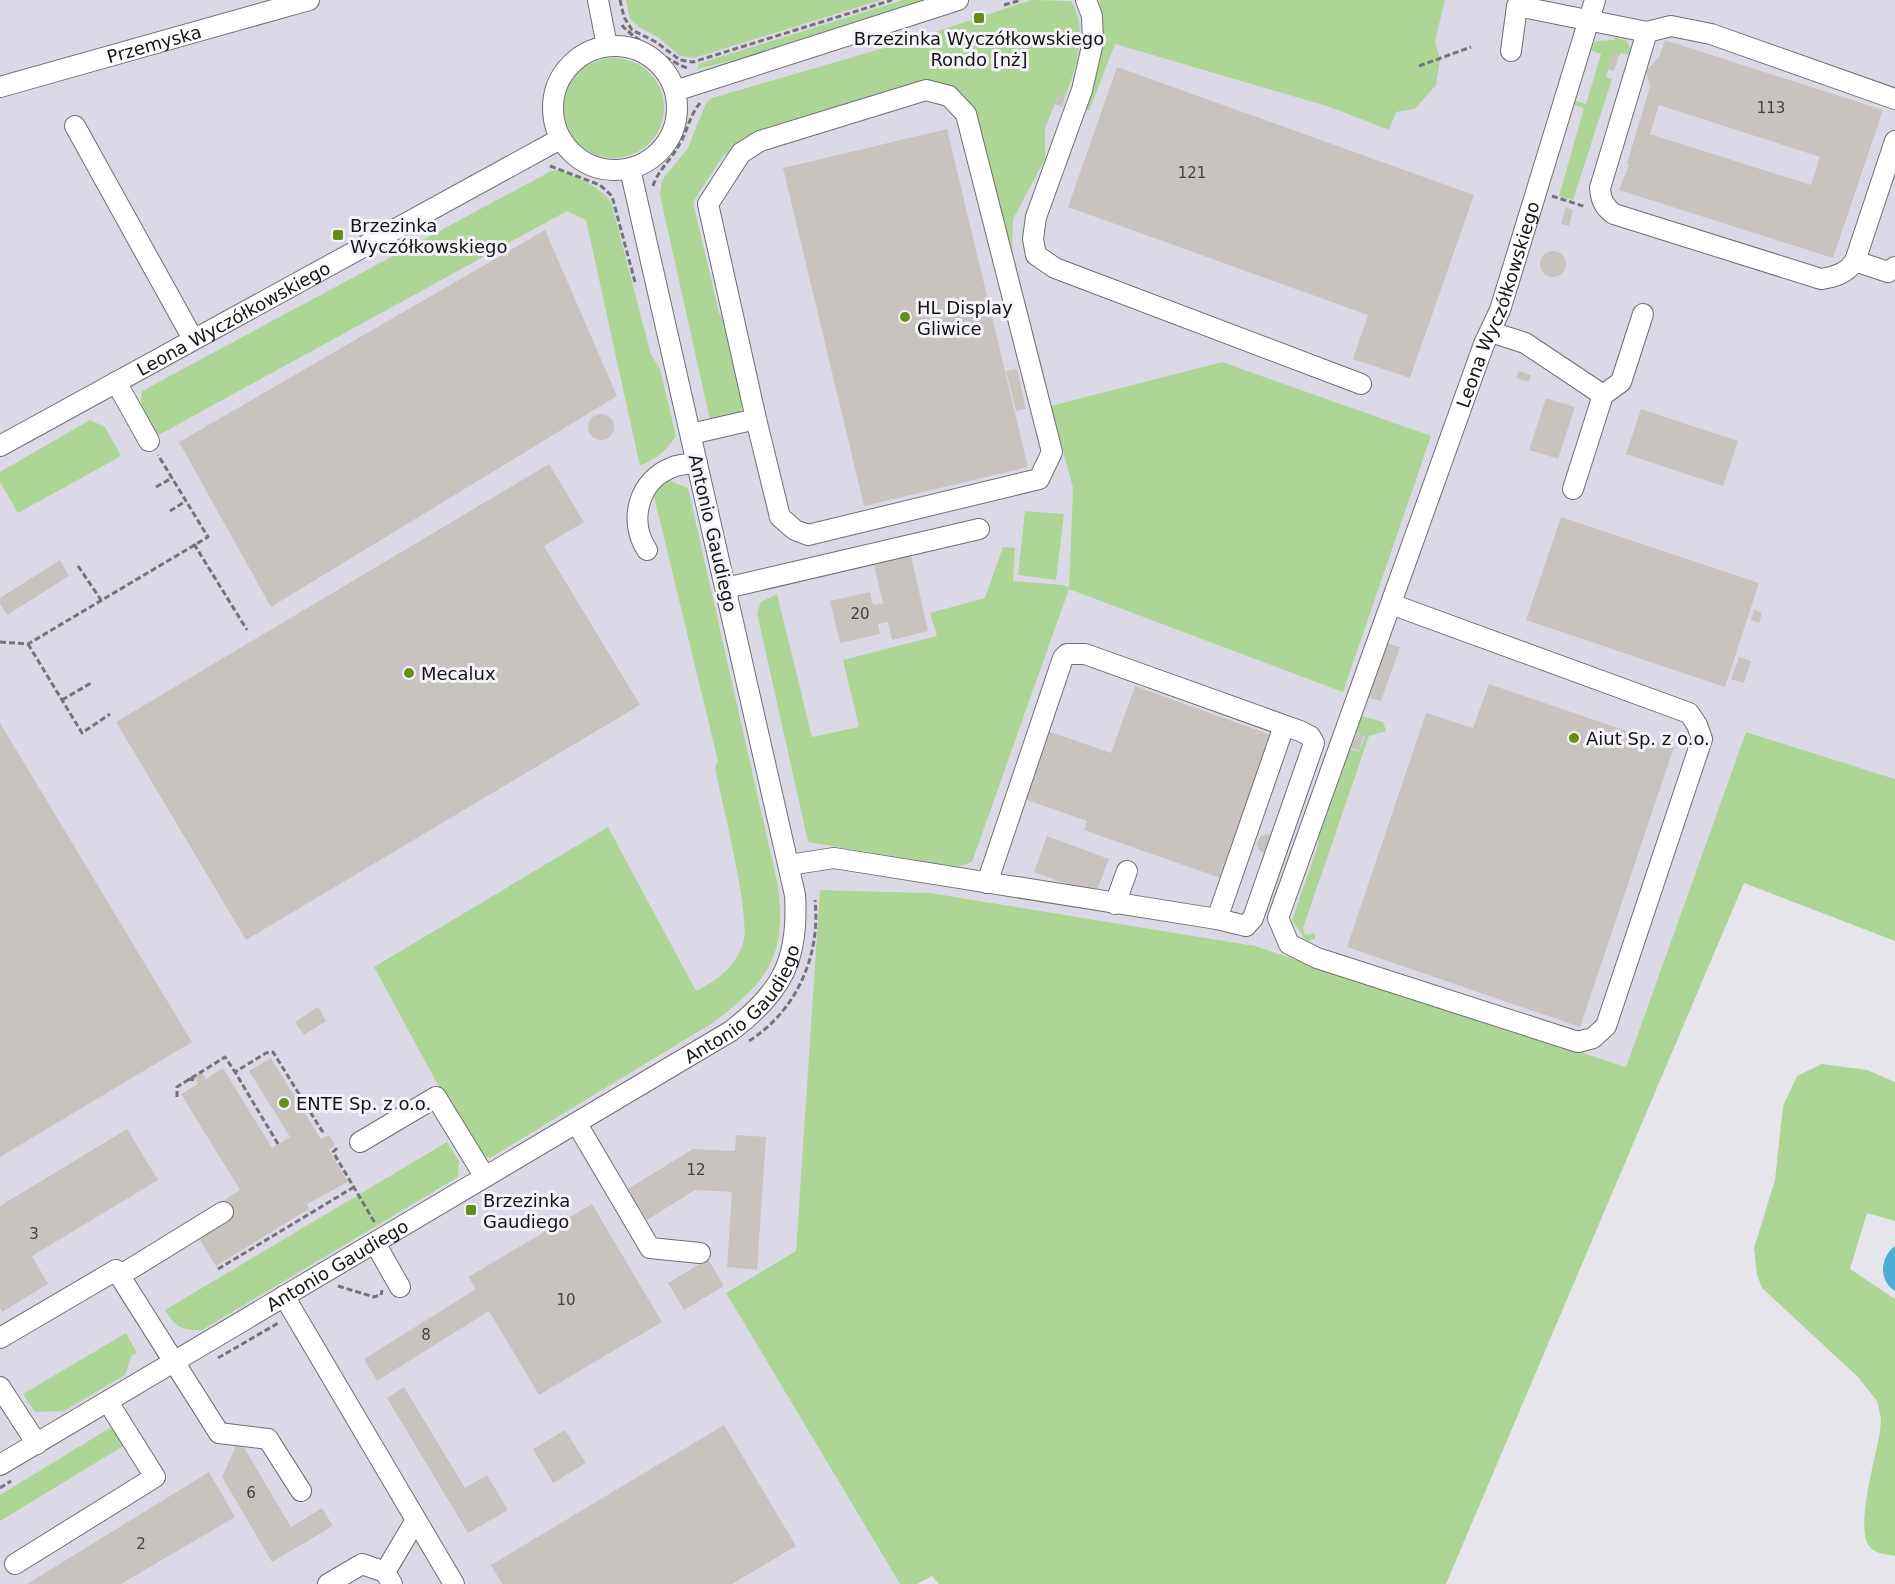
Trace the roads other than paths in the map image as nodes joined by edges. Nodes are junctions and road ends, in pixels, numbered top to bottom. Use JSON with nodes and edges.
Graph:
{"nodes":[{"id":1,"x":309,"y":0,"type":"edge"},
{"id":2,"x":598,"y":0,"type":"edge"},
{"id":3,"x":958,"y":0,"type":"edge"},
{"id":4,"x":1086,"y":0,"type":"edge"},
{"id":5,"x":1595,"y":0,"type":"edge"},
{"id":6,"x":1588,"y":22,"type":"junction"},
{"id":7,"x":1647,"y":32,"type":"junction"},
{"id":8,"x":608,"y":46,"type":"junction"},
{"id":9,"x":1511,"y":51,"type":"dead end"},
{"id":10,"x":0,"y":87,"type":"edge"},
{"id":11,"x":675,"y":91,"type":"junction"},
{"id":12,"x":1895,"y":99,"type":"edge"},
{"id":13,"x":75,"y":126,"type":"dead end"},
{"id":14,"x":560,"y":139,"type":"junction"},
{"id":15,"x":1895,"y":141,"type":"edge"},
{"id":16,"x":630,"y":169,"type":"junction"},
{"id":17,"x":1855,"y":261,"type":"junction"},
{"id":18,"x":1895,"y":267,"type":"edge"},
{"id":19,"x":1643,"y":314,"type":"dead end"},
{"id":20,"x":1491,"y":332,"type":"junction"},
{"id":21,"x":193,"y":339,"type":"junction"},
{"id":22,"x":116,"y":382,"type":"junction"},
{"id":23,"x":1361,"y":384,"type":"dead end"},
{"id":24,"x":1603,"y":395,"type":"junction"},
{"id":25,"x":756,"y":419,"type":"junction"},
{"id":26,"x":691,"y":434,"type":"junction"},
{"id":27,"x":149,"y":441,"type":"road end"},
{"id":28,"x":0,"y":446,"type":"edge"},
{"id":29,"x":697,"y":463,"type":"junction"},
{"id":30,"x":1573,"y":489,"type":"dead end"},
{"id":31,"x":979,"y":529,"type":"dead end"},
{"id":32,"x":647,"y":550,"type":"dead end"},
{"id":33,"x":726,"y":588,"type":"junction"},
{"id":34,"x":1390,"y":604,"type":"junction"},
{"id":35,"x":1284,"y":726,"type":"junction"},
{"id":36,"x":789,"y":865,"type":"junction"},
{"id":37,"x":1127,"y":871,"type":"dead end"},
{"id":38,"x":987,"y":883,"type":"junction"},
{"id":39,"x":1115,"y":904,"type":"junction"},
{"id":40,"x":1217,"y":920,"type":"junction"},
{"id":41,"x":577,"y":1124,"type":"junction"},
{"id":42,"x":360,"y":1142,"type":"dead end"},
{"id":43,"x":485,"y":1177,"type":"junction"},
{"id":44,"x":223,"y":1212,"type":"dead end"},
{"id":45,"x":376,"y":1235,"type":"junction"},
{"id":46,"x":700,"y":1254,"type":"dead end"},
{"id":47,"x":119,"y":1276,"type":"junction"},
{"id":48,"x":400,"y":1287,"type":"dead end"},
{"id":49,"x":284,"y":1296,"type":"junction"},
{"id":50,"x":0,"y":1338,"type":"edge"},
{"id":51,"x":174,"y":1362,"type":"junction"},
{"id":52,"x":0,"y":1387,"type":"edge"},
{"id":53,"x":108,"y":1402,"type":"junction"},
{"id":54,"x":37,"y":1443,"type":"junction"},
{"id":55,"x":0,"y":1465,"type":"edge"},
{"id":56,"x":301,"y":1491,"type":"dead end"},
{"id":57,"x":416,"y":1520,"type":"junction"},
{"id":58,"x":15,"y":1564,"type":"dead end"},
{"id":59,"x":388,"y":1578,"type":"edge"},
{"id":60,"x":328,"y":1584,"type":"edge"},
{"id":61,"x":454,"y":1584,"type":"edge"}],
"edges":[{"from":1,"to":10,"type":"street","name":"Przemyska"},
{"from":2,"to":8,"type":"street"},
{"from":3,"to":11,"type":"street"},
{"from":4,"to":23,"type":"street"},
{"from":5,"to":6,"type":"street","name":"Leona Wyczółkowskiego"},
{"from":6,"to":7,"type":"street"},
{"from":6,"to":9,"type":"street"},
{"from":6,"to":20,"type":"street","name":"Leona Wyczółkowskiego"},
{"from":7,"to":12,"type":"street"},
{"from":7,"to":17,"type":"street"},
{"from":8,"to":11,"type":"street"},
{"from":8,"to":14,"type":"street"},
{"from":11,"to":16,"type":"street"},
{"from":13,"to":21,"type":"street"},
{"from":14,"to":16,"type":"street"},
{"from":14,"to":21,"type":"street","name":"Leona Wyczółkowskiego"},
{"from":15,"to":17,"type":"street"},
{"from":16,"to":26,"type":"street","name":"Antonio Gaudiego"},
{"from":17,"to":18,"type":"street"},
{"from":19,"to":24,"type":"street"},
{"from":20,"to":24,"type":"street"},
{"from":20,"to":34,"type":"street","name":"Leona Wyczółkowskiego"},
{"from":21,"to":22,"type":"street","name":"Leona Wyczółkowskiego"},
{"from":22,"to":27,"type":"street"},
{"from":22,"to":28,"type":"street","name":"Leona Wyczółkowskiego"},
{"from":24,"to":30,"type":"street"},
{"from":25,"to":25,"type":"street"},
{"from":25,"to":26,"type":"street"},
{"from":26,"to":29,"type":"street","name":"Antonio Gaudiego"},
{"from":29,"to":32,"type":"street"},
{"from":29,"to":33,"type":"street","name":"Antonio Gaudiego"},
{"from":31,"to":33,"type":"street"},
{"from":33,"to":36,"type":"street","name":"Antonio Gaudiego"},
{"from":34,"to":34,"type":"street","name":"Leona Wyczółkowskiego"},
{"from":35,"to":38,"type":"street"},
{"from":35,"to":40,"type":"street"},
{"from":35,"to":40,"type":"street"},
{"from":36,"to":38,"type":"street"},
{"from":36,"to":41,"type":"street","name":"Antonio Gaudiego"},
{"from":37,"to":39,"type":"street"},
{"from":38,"to":39,"type":"street"},
{"from":39,"to":40,"type":"street"},
{"from":41,"to":43,"type":"street","name":"Antonio Gaudiego"},
{"from":41,"to":46,"type":"street"},
{"from":42,"to":43,"type":"street"},
{"from":43,"to":45,"type":"street","name":"Antonio Gaudiego"},
{"from":44,"to":47,"type":"street"},
{"from":45,"to":48,"type":"street"},
{"from":45,"to":49,"type":"street","name":"Antonio Gaudiego"},
{"from":47,"to":50,"type":"street"},
{"from":47,"to":51,"type":"street"},
{"from":49,"to":51,"type":"street","name":"Antonio Gaudiego"},
{"from":49,"to":57,"type":"street"},
{"from":51,"to":53,"type":"street","name":"Antonio Gaudiego"},
{"from":51,"to":56,"type":"street"},
{"from":52,"to":54,"type":"street"},
{"from":53,"to":54,"type":"street","name":"Antonio Gaudiego"},
{"from":53,"to":58,"type":"street"},
{"from":54,"to":55,"type":"street","name":"Antonio Gaudiego"},
{"from":57,"to":59,"type":"street"},
{"from":57,"to":61,"type":"street"},
{"from":59,"to":60,"type":"street"}]}
